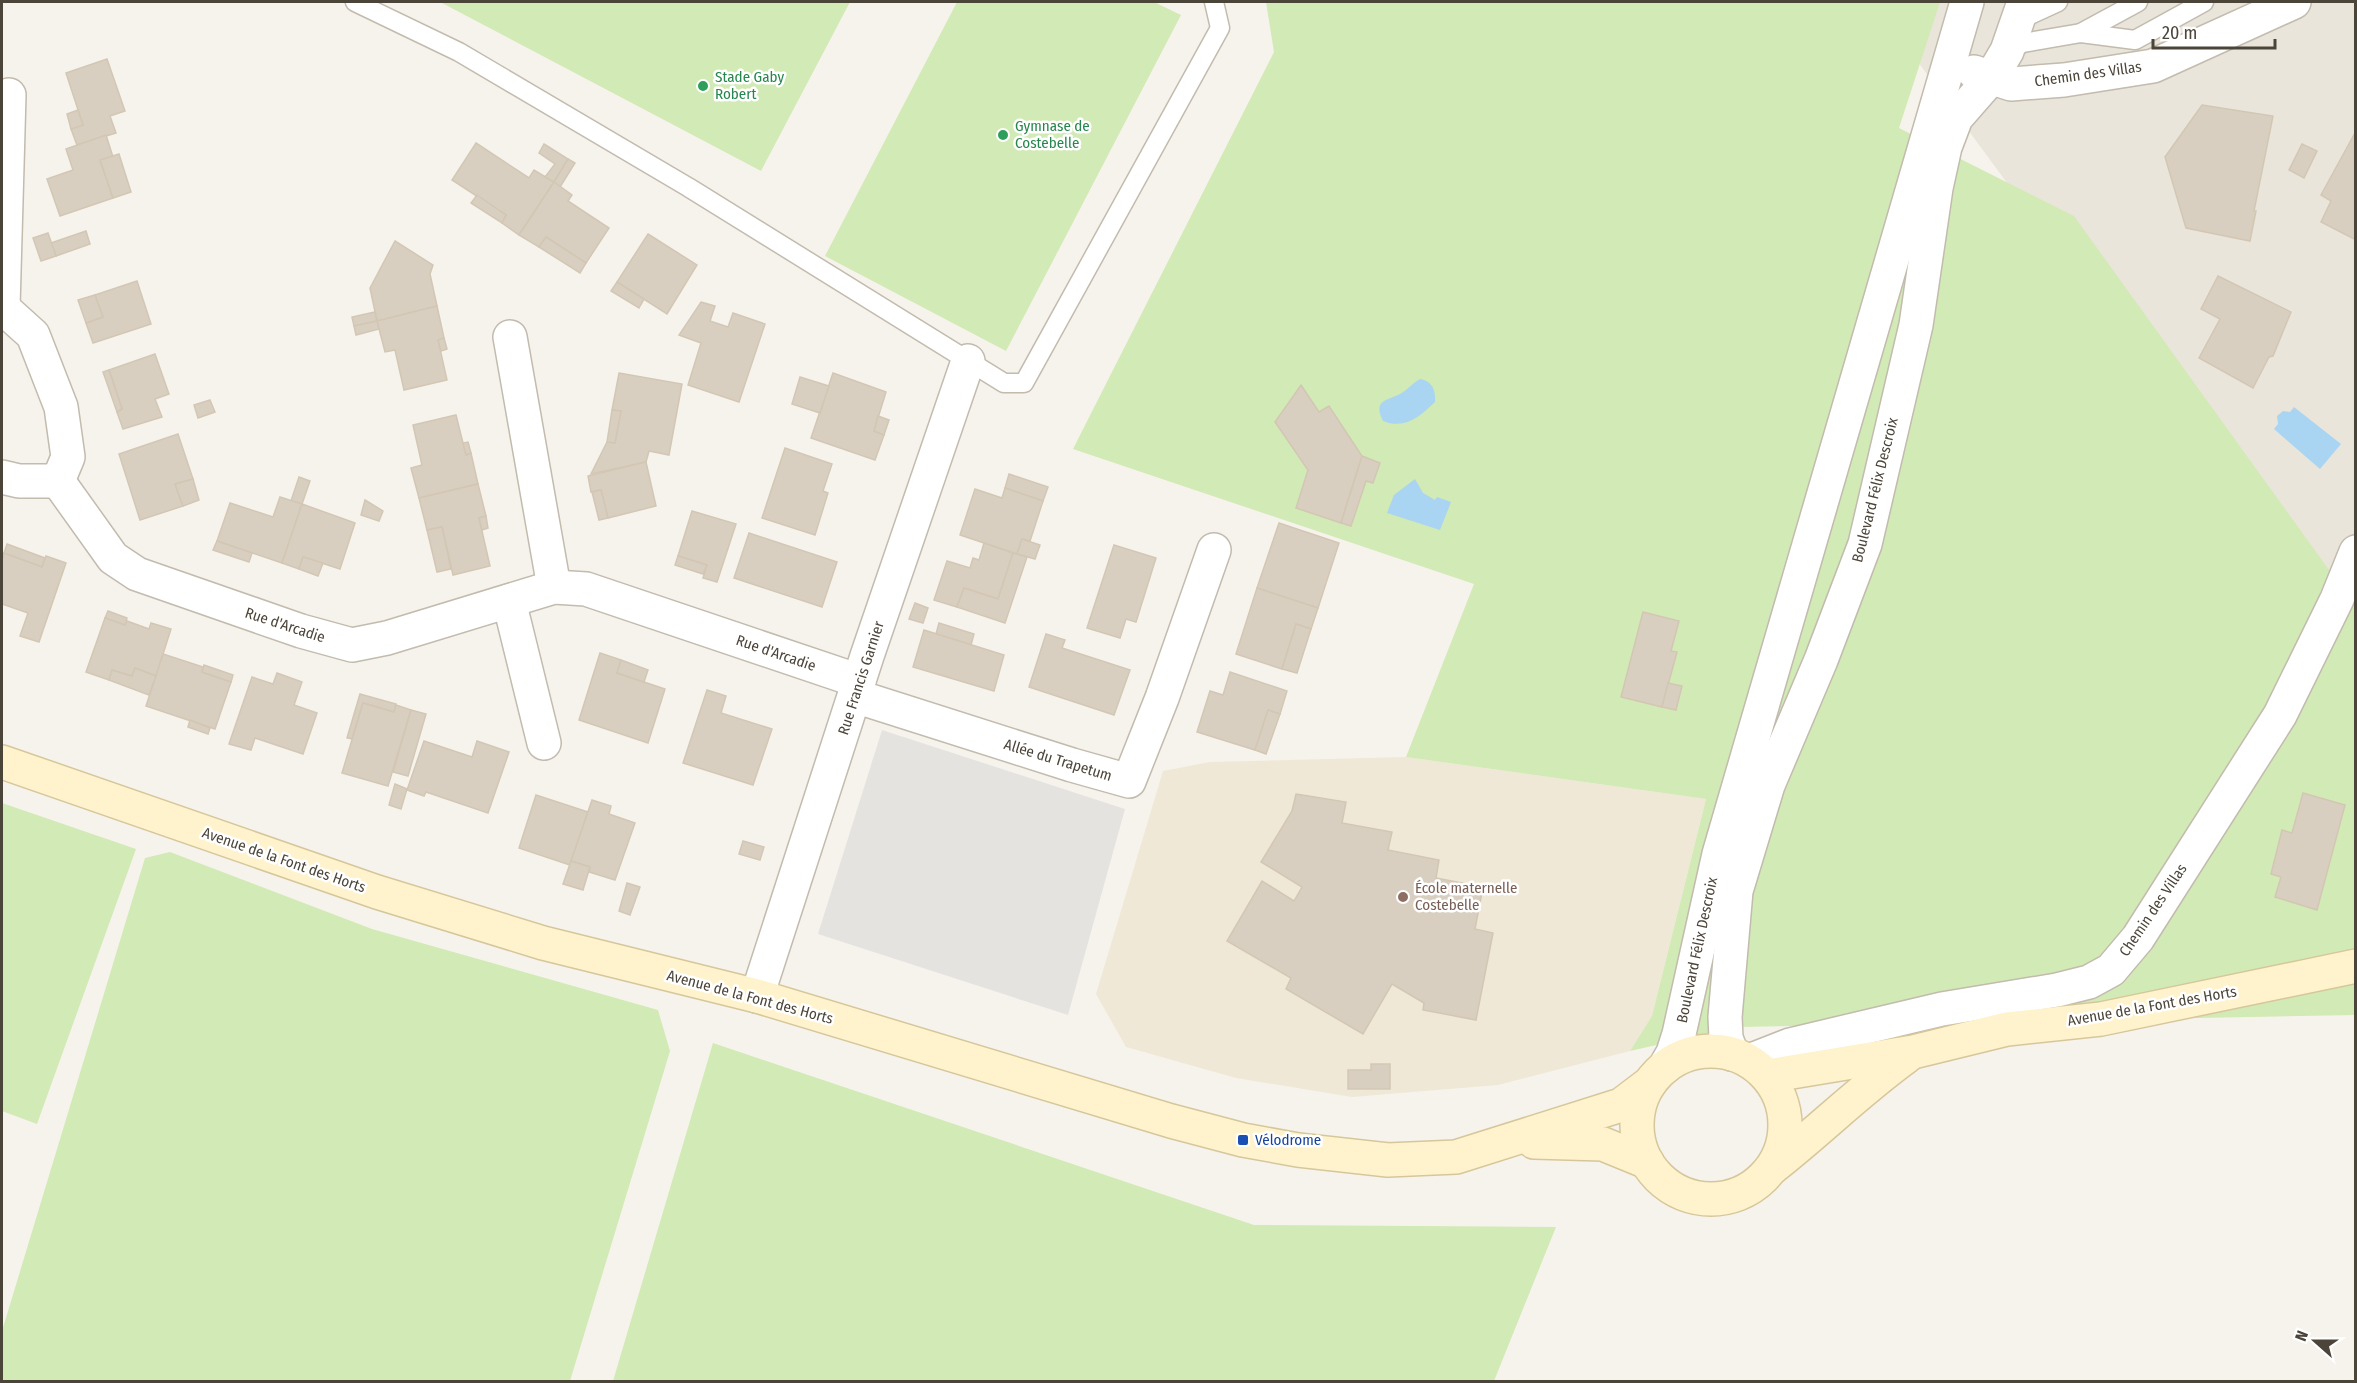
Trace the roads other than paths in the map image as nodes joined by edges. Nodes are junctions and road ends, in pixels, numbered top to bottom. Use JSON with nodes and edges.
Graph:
{"nodes":[{"id":1,"x":355,"y":2,"type":"edge"},
{"id":2,"x":1214,"y":2,"type":"edge"},
{"id":3,"x":1967,"y":2,"type":"edge"},
{"id":4,"x":2058,"y":2,"type":"edge"},
{"id":5,"x":2138,"y":2,"type":"edge"},
{"id":6,"x":2204,"y":2,"type":"edge"},
{"id":7,"x":2294,"y":2,"type":"edge"},
{"id":8,"x":2081,"y":33,"type":"junction"},
{"id":9,"x":2010,"y":38,"type":"edge"},
{"id":10,"x":1953,"y":48,"type":"junction"},
{"id":11,"x":9,"y":95,"type":"dead end"},
{"id":12,"x":2,"y":307,"type":"edge"},
{"id":13,"x":510,"y":337,"type":"dead end"},
{"id":14,"x":968,"y":361,"type":"junction"},
{"id":15,"x":2,"y":477,"type":"edge"},
{"id":16,"x":58,"y":482,"type":"junction"},
{"id":17,"x":1214,"y":550,"type":"dead end"},
{"id":18,"x":2355,"y":552,"type":"edge"},
{"id":19,"x":554,"y":587,"type":"junction"},
{"id":20,"x":509,"y":601,"type":"junction"},
{"id":21,"x":857,"y":688,"type":"junction"},
{"id":22,"x":544,"y":743,"type":"dead end"},
{"id":23,"x":2,"y":762,"type":"edge"},
{"id":24,"x":2355,"y":966,"type":"edge"},
{"id":25,"x":757,"y":996,"type":"junction"},
{"id":26,"x":1913,"y":1052,"type":"junction"},
{"id":27,"x":1749,"y":1064,"type":"junction"},
{"id":28,"x":1658,"y":1075,"type":"junction"},
{"id":29,"x":1511,"y":1141,"type":"junction"},
{"id":30,"x":1647,"y":1162,"type":"junction"},
{"id":31,"x":1773,"y":1167,"type":"junction"}],
"edges":[{"from":1,"to":14,"type":"lane"},
{"from":2,"to":14,"type":"lane"},
{"from":3,"to":10,"type":"street","name":"Boulevard Félix Descroix"},
{"from":4,"to":9,"type":"lane"},
{"from":5,"to":8,"type":"lane"},
{"from":6,"to":8,"type":"lane"},
{"from":7,"to":9,"type":"street","name":"Chemin des Villas"},
{"from":8,"to":9,"type":"lane"},
{"from":9,"to":10,"type":"street","name":"Chemin des Villas"},
{"from":9,"to":27,"type":"street","name":"Boulevard Félix Descroix"},
{"from":10,"to":28,"type":"street","name":"Boulevard Félix Descroix"},
{"from":11,"to":12,"type":"street"},
{"from":12,"to":16,"type":"street"},
{"from":13,"to":19,"type":"street"},
{"from":14,"to":21,"type":"street","name":"Rue Francis Garnier"},
{"from":15,"to":16,"type":"street"},
{"from":16,"to":20,"type":"street","name":"Rue d'Arcadie"},
{"from":17,"to":21,"type":"street","name":"Allée du Trapetum"},
{"from":18,"to":27,"type":"street","name":"Chemin des Villas"},
{"from":19,"to":20,"type":"street","name":"Rue d'Arcadie"},
{"from":19,"to":21,"type":"street","name":"Rue d'Arcadie"},
{"from":20,"to":22,"type":"street"},
{"from":21,"to":25,"type":"street","name":"Rue Francis Garnier"},
{"from":23,"to":25,"type":"main road","name":"Avenue de la Font des Horts"},
{"from":24,"to":26,"type":"main road","name":"Avenue de la Font des Horts"},
{"from":25,"to":29,"type":"main road","name":"Avenue de la Font des Horts"},
{"from":26,"to":27,"type":"main road","name":"Avenue de la Font des Horts"},
{"from":26,"to":31,"type":"main road","name":"Avenue de la Font des Horts"},
{"from":27,"to":28,"type":"main road"},
{"from":27,"to":31,"type":"main road"},
{"from":28,"to":29,"type":"main road","name":"Avenue de la Font des Horts"},
{"from":28,"to":30,"type":"main road"},
{"from":29,"to":30,"type":"main road","name":"Avenue de la Font des Horts"},
{"from":30,"to":31,"type":"main road"}]}
